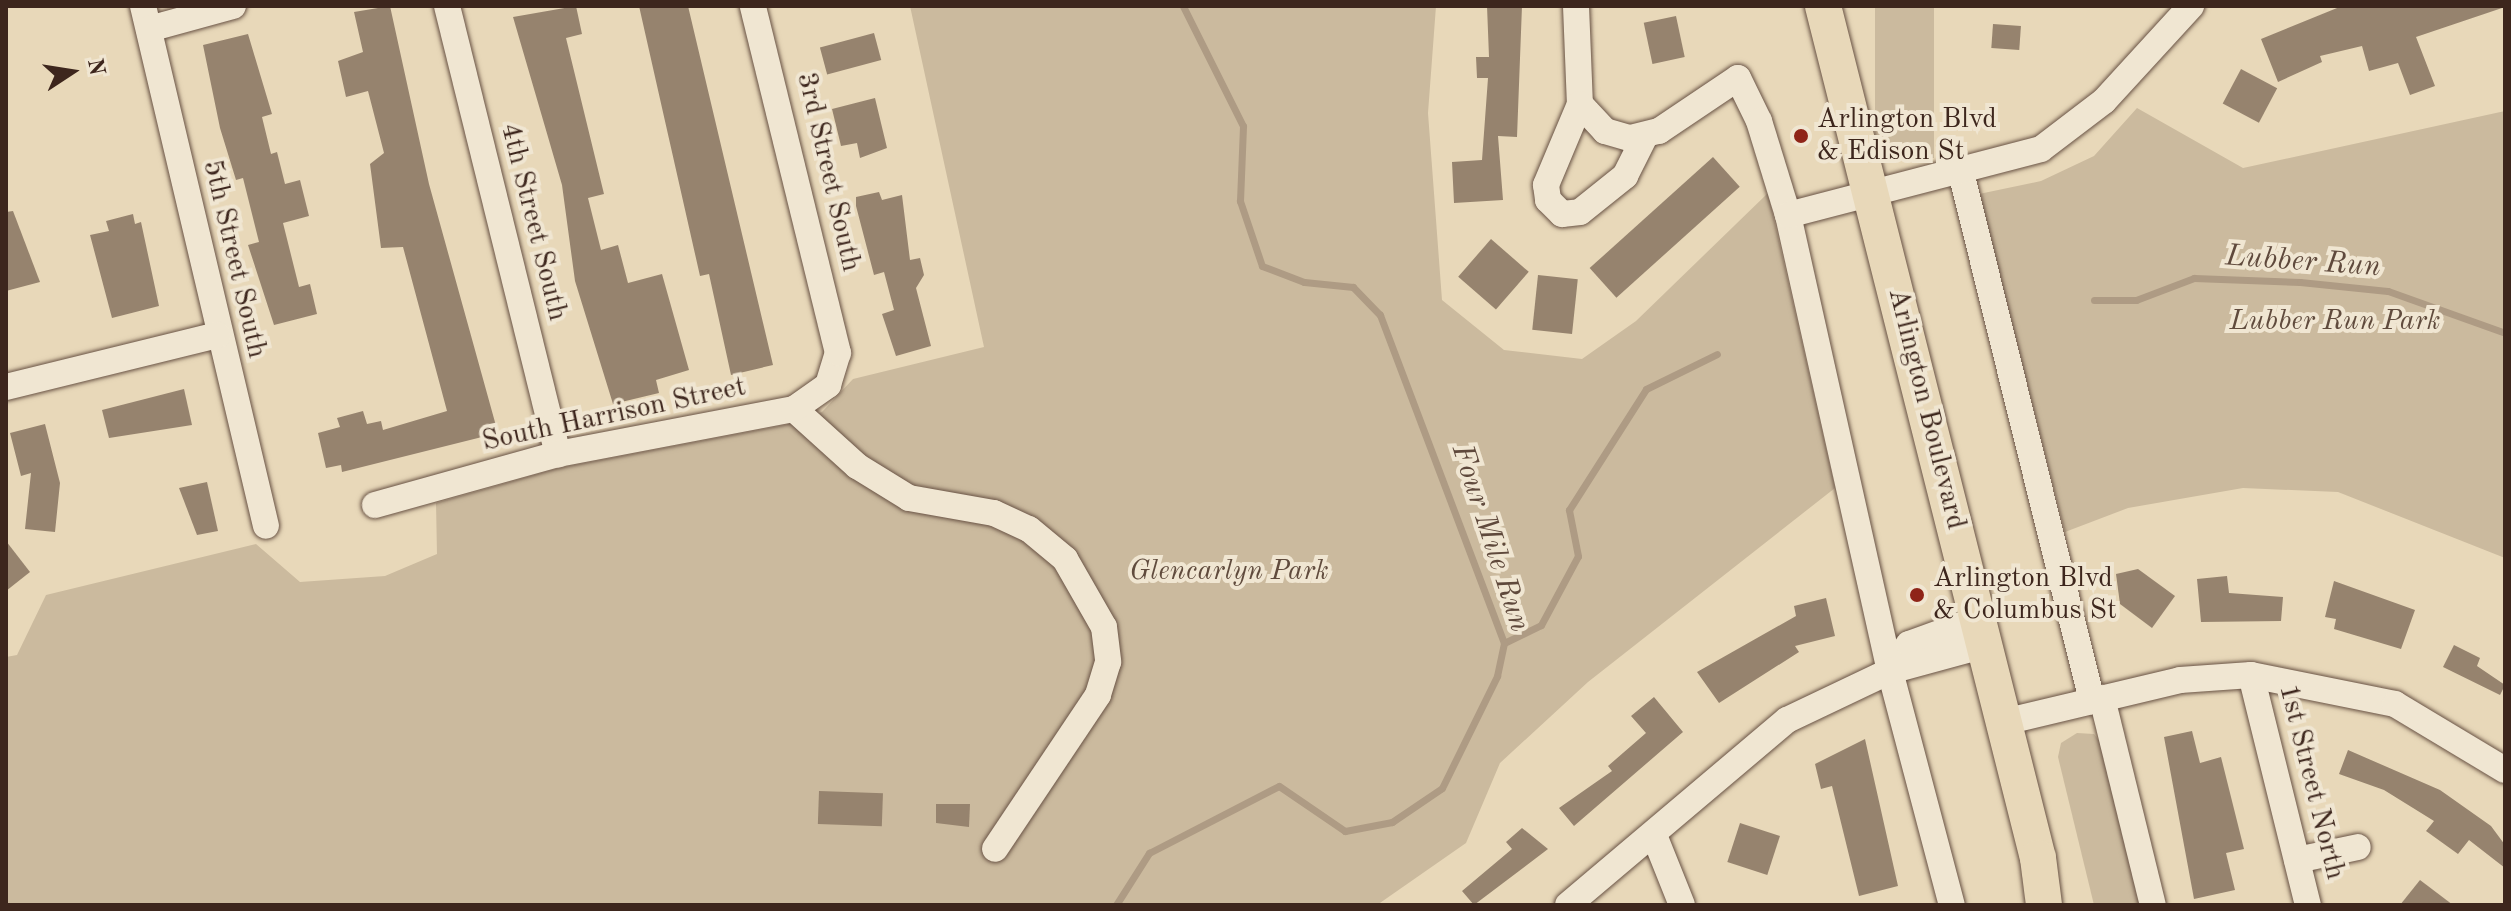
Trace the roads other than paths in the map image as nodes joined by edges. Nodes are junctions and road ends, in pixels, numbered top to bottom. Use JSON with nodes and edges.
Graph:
{"nodes":[{"id":1,"x":233,"y":6,"type":"edge"},
{"id":2,"x":447,"y":6,"type":"edge"},
{"id":3,"x":753,"y":6,"type":"edge"},
{"id":4,"x":1576,"y":6,"type":"edge"},
{"id":5,"x":1823,"y":6,"type":"edge"},
{"id":6,"x":2191,"y":6,"type":"edge"},
{"id":7,"x":146,"y":17,"type":"edge"},
{"id":8,"x":1580,"y":104,"type":"junction"},
{"id":9,"x":1645,"y":136,"type":"junction"},
{"id":10,"x":1961,"y":172,"type":"junction"},
{"id":11,"x":1872,"y":193,"type":"junction"},
{"id":12,"x":1788,"y":215,"type":"junction"},
{"id":13,"x":218,"y":335,"type":"junction"},
{"id":14,"x":838,"y":353,"type":"joint"},
{"id":15,"x":6,"y":387,"type":"edge"},
{"id":16,"x":794,"y":409,"type":"junction"},
{"id":17,"x":558,"y":454,"type":"junction"},
{"id":18,"x":375,"y":505,"type":"dead end"},
{"id":19,"x":266,"y":526,"type":"dead end"},
{"id":20,"x":1981,"y":632,"type":"junction"},
{"id":21,"x":1890,"y":671,"type":"junction"},
{"id":22,"x":2251,"y":675,"type":"junction"},
{"id":23,"x":2097,"y":700,"type":"junction"},
{"id":24,"x":2004,"y":722,"type":"junction"},
{"id":25,"x":2505,"y":770,"type":"edge"},
{"id":26,"x":1654,"y":835,"type":"junction"},
{"id":27,"x":2358,"y":847,"type":"dead end"},
{"id":28,"x":995,"y":849,"type":"dead end"},
{"id":29,"x":2038,"y":858,"type":"junction"},
{"id":30,"x":2297,"y":860,"type":"junction"},
{"id":31,"x":1568,"y":905,"type":"edge"},
{"id":32,"x":1682,"y":905,"type":"edge"},
{"id":33,"x":1952,"y":905,"type":"edge"},
{"id":34,"x":2044,"y":905,"type":"edge"},
{"id":35,"x":2058,"y":905,"type":"edge"},
{"id":36,"x":2153,"y":905,"type":"edge"},
{"id":37,"x":2308,"y":905,"type":"edge"}],
"edges":[{"from":1,"to":7,"type":"street"},
{"from":2,"to":17,"type":"street","name":"4th Street South"},
{"from":3,"to":14,"type":"street","name":"3rd Street South"},
{"from":4,"to":8,"type":"street"},
{"from":5,"to":11,"type":"highway","name":"Arlington Boulevard"},
{"from":6,"to":10,"type":"street"},
{"from":7,"to":13,"type":"street","name":"5th Street South"},
{"from":8,"to":9,"type":"street"},
{"from":8,"to":9,"type":"street"},
{"from":9,"to":12,"type":"street"},
{"from":10,"to":11,"type":"street"},
{"from":10,"to":23,"type":"street"},
{"from":11,"to":12,"type":"street"},
{"from":11,"to":20,"type":"highway","name":"Arlington Boulevard"},
{"from":12,"to":21,"type":"street"},
{"from":13,"to":15,"type":"street"},
{"from":13,"to":19,"type":"street","name":"5th Street South"},
{"from":14,"to":16,"type":"street","name":"South Harrison Street"},
{"from":16,"to":17,"type":"street","name":"South Harrison Street"},
{"from":16,"to":28,"type":"street"},
{"from":17,"to":18,"type":"street","name":"South Harrison Street"},
{"from":20,"to":21,"type":"street"},
{"from":20,"to":24,"type":"highway","name":"Arlington Boulevard"},
{"from":21,"to":26,"type":"street"},
{"from":21,"to":33,"type":"street"},
{"from":22,"to":23,"type":"street"},
{"from":22,"to":25,"type":"street"},
{"from":22,"to":30,"type":"street","name":"1st Street North"},
{"from":23,"to":24,"type":"street"},
{"from":23,"to":36,"type":"street"},
{"from":24,"to":29,"type":"highway","name":"Arlington Boulevard"},
{"from":26,"to":31,"type":"street"},
{"from":26,"to":32,"type":"street"},
{"from":27,"to":30,"type":"street"},
{"from":29,"to":34,"type":"highway","name":"Arlington Boulevard"},
{"from":29,"to":35,"type":"highway","name":"Arlington Boulevard"},
{"from":30,"to":37,"type":"street","name":"1st Street North"}]}
